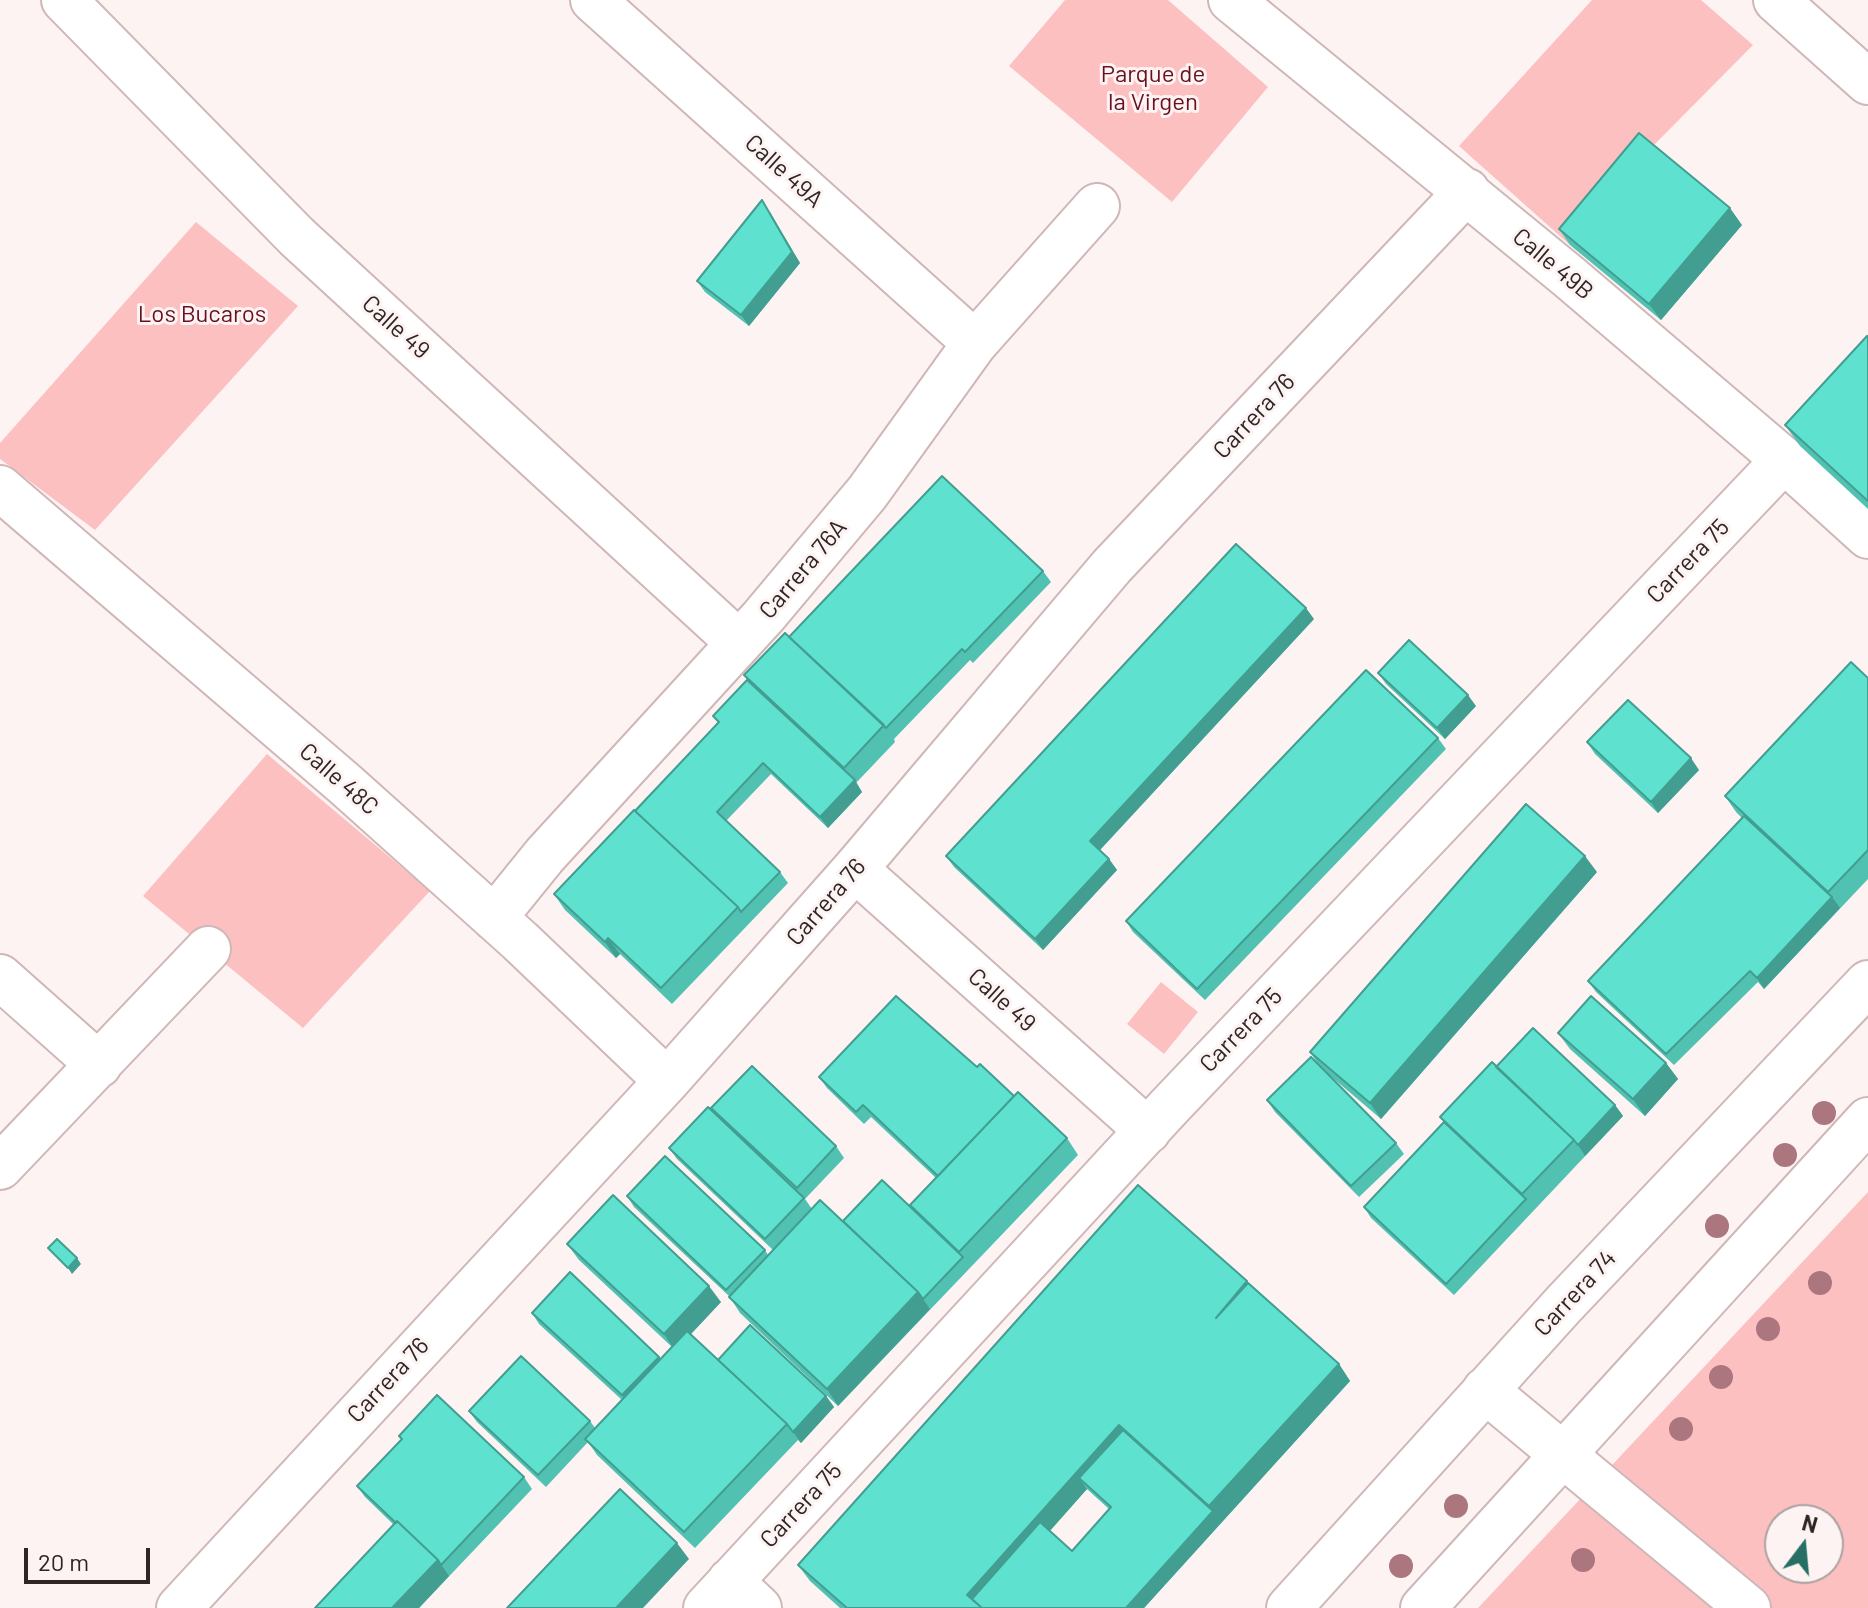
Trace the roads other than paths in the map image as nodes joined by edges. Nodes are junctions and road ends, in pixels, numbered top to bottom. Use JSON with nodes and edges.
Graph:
{"nodes":[{"id":1,"x":65,"y":0,"type":"edge"},
{"id":2,"x":593,"y":0,"type":"edge"},
{"id":3,"x":1231,"y":0,"type":"edge"},
{"id":4,"x":1776,"y":0,"type":"edge"},
{"id":5,"x":1868,"y":82,"type":"edge"},
{"id":6,"x":1467,"y":191,"type":"junction"},
{"id":7,"x":1097,"y":206,"type":"dead end"},
{"id":8,"x":975,"y":343,"type":"junction"},
{"id":9,"x":1784,"y":460,"type":"junction"},
{"id":10,"x":0,"y":488,"type":"edge"},
{"id":11,"x":1868,"y":536,"type":"edge"},
{"id":12,"x":739,"y":643,"type":"junction"},
{"id":13,"x":855,"y":869,"type":"junction"},
{"id":14,"x":494,"y":918,"type":"junction"},
{"id":15,"x":208,"y":949,"type":"dead end"},
{"id":16,"x":0,"y":977,"type":"edge"},
{"id":17,"x":1868,"y":983,"type":"edge"},
{"id":18,"x":99,"y":1065,"type":"junction"},
{"id":19,"x":667,"y":1081,"type":"junction"},
{"id":20,"x":1868,"y":1120,"type":"edge"},
{"id":21,"x":1148,"y":1131,"type":"junction"},
{"id":22,"x":0,"y":1167,"type":"edge"},
{"id":23,"x":1485,"y":1390,"type":"junction"},
{"id":24,"x":1562,"y":1454,"type":"junction"},
{"id":25,"x":732,"y":1599,"type":"edge"},
{"id":26,"x":1439,"y":1602,"type":"edge"},
{"id":27,"x":143,"y":1608,"type":"edge"},
{"id":28,"x":168,"y":1608,"type":"edge"},
{"id":29,"x":179,"y":1608,"type":"edge"},
{"id":30,"x":1289,"y":1608,"type":"edge"},
{"id":31,"x":1748,"y":1608,"type":"edge"}],
"edges":[{"from":1,"to":12,"type":"street","name":"Calle 49"},
{"from":2,"to":8,"type":"street","name":"Calle 49A"},
{"from":3,"to":6,"type":"street","name":"Calle 49B"},
{"from":4,"to":5,"type":"street"},
{"from":6,"to":9,"type":"street","name":"Calle 49B"},
{"from":6,"to":13,"type":"street","name":"Carrera 76"},
{"from":7,"to":8,"type":"street","name":"Carrera 76A"},
{"from":8,"to":12,"type":"street","name":"Carrera 76A"},
{"from":9,"to":11,"type":"street","name":"Calle 49B"},
{"from":9,"to":21,"type":"street","name":"Carrera 75"},
{"from":10,"to":14,"type":"street","name":"Calle 48C"},
{"from":12,"to":14,"type":"street","name":"Carrera 76A"},
{"from":13,"to":19,"type":"street","name":"Carrera 76"},
{"from":13,"to":21,"type":"street","name":"Calle 49"},
{"from":14,"to":19,"type":"street","name":"Calle 48C"},
{"from":15,"to":18,"type":"street"},
{"from":16,"to":18,"type":"street"},
{"from":17,"to":23,"type":"street","name":"Carrera 74"},
{"from":18,"to":22,"type":"street"},
{"from":19,"to":29,"type":"street","name":"Carrera 76"},
{"from":20,"to":24,"type":"street"},
{"from":21,"to":25,"type":"street","name":"Carrera 75"},
{"from":23,"to":24,"type":"street"},
{"from":23,"to":30,"type":"street","name":"Carrera 74"},
{"from":24,"to":26,"type":"street"},
{"from":24,"to":31,"type":"street"},
{"from":27,"to":28,"type":"street"}]}
